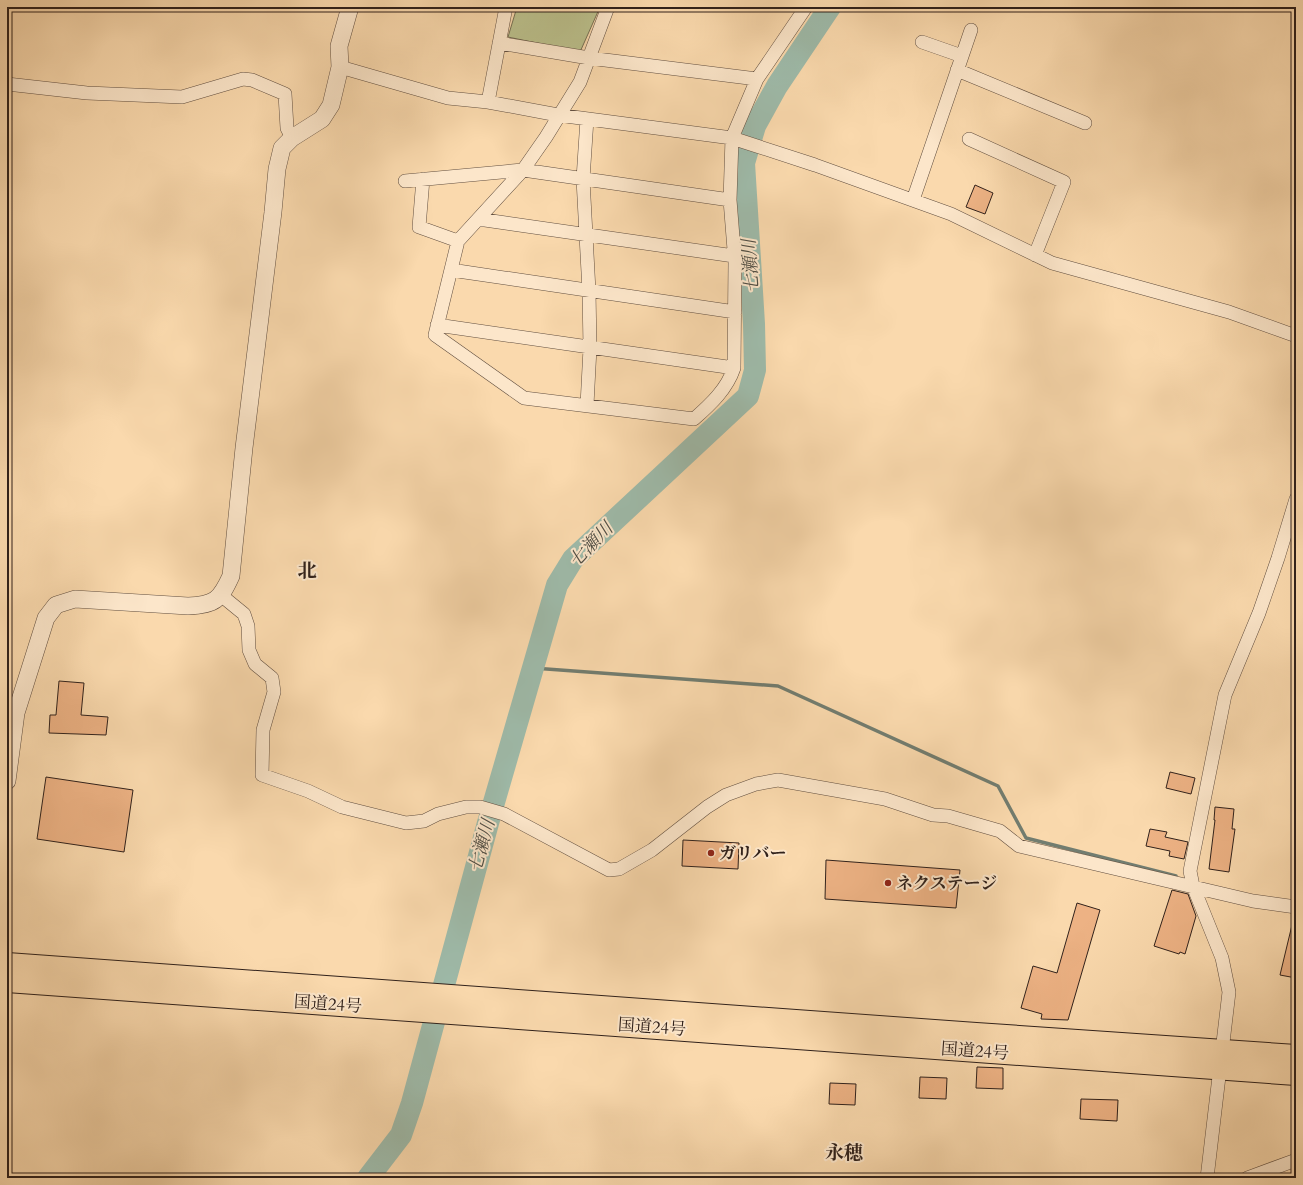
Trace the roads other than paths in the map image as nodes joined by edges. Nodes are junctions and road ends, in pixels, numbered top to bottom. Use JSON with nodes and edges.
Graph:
{"nodes":[{"id":1,"x":350,"y":7,"type":"edge"},
{"id":2,"x":506,"y":7,"type":"edge"},
{"id":3,"x":608,"y":7,"type":"edge"},
{"id":4,"x":806,"y":7,"type":"edge"},
{"id":5,"x":971,"y":30,"type":"dead end"},
{"id":6,"x":922,"y":42,"type":"dead end"},
{"id":7,"x":499,"y":43,"type":"junction"},
{"id":8,"x":962,"y":56,"type":"junction"},
{"id":9,"x":589,"y":58,"type":"junction"},
{"id":10,"x":340,"y":67,"type":"junction"},
{"id":11,"x":958,"y":70,"type":"junction"},
{"id":12,"x":757,"y":79,"type":"junction"},
{"id":13,"x":7,"y":84,"type":"edge"},
{"id":14,"x":488,"y":102,"type":"junction"},
{"id":15,"x":558,"y":115,"type":"junction"},
{"id":16,"x":587,"y":119,"type":"junction"},
{"id":17,"x":1085,"y":123,"type":"dead end"},
{"id":18,"x":292,"y":138,"type":"junction"},
{"id":19,"x":732,"y":138,"type":"junction"},
{"id":20,"x":969,"y":140,"type":"dead end"},
{"id":21,"x":523,"y":170,"type":"junction"},
{"id":22,"x":423,"y":179,"type":"junction"},
{"id":23,"x":583,"y":179,"type":"junction"},
{"id":24,"x":405,"y":181,"type":"dead end"},
{"id":25,"x":730,"y":200,"type":"junction"},
{"id":26,"x":913,"y":200,"type":"junction"},
{"id":27,"x":478,"y":219,"type":"junction"},
{"id":28,"x":587,"y":236,"type":"junction"},
{"id":29,"x":458,"y":241,"type":"junction"},
{"id":30,"x":1035,"y":255,"type":"junction"},
{"id":31,"x":734,"y":256,"type":"junction"},
{"id":32,"x":451,"y":270,"type":"junction"},
{"id":33,"x":590,"y":291,"type":"junction"},
{"id":34,"x":735,"y":312,"type":"junction"},
{"id":35,"x":437,"y":325,"type":"junction"},
{"id":36,"x":1296,"y":336,"type":"edge"},
{"id":37,"x":590,"y":348,"type":"junction"},
{"id":38,"x":734,"y":368,"type":"junction"},
{"id":39,"x":587,"y":405,"type":"junction"},
{"id":40,"x":1296,"y":499,"type":"edge"},
{"id":41,"x":222,"y":596,"type":"junction"},
{"id":42,"x":10,"y":729,"type":"edge"},
{"id":43,"x":7,"y":781,"type":"edge"},
{"id":44,"x":1193,"y":886,"type":"junction"},
{"id":45,"x":1296,"y":907,"type":"edge"},
{"id":46,"x":7,"y":964,"type":"edge"},
{"id":47,"x":7,"y":981,"type":"edge"},
{"id":48,"x":414,"y":1001,"type":"junction"},
{"id":49,"x":1296,"y":1056,"type":"edge"},
{"id":50,"x":1220,"y":1059,"type":"junction"},
{"id":51,"x":1296,"y":1074,"type":"edge"},
{"id":52,"x":1296,"y":1160,"type":"edge"},
{"id":53,"x":1207,"y":1178,"type":"edge"},
{"id":54,"x":1248,"y":1178,"type":"edge"}],
"edges":[{"from":1,"to":10,"type":"street"},
{"from":2,"to":7,"type":"street"},
{"from":3,"to":9,"type":"street"},
{"from":4,"to":12,"type":"street"},
{"from":5,"to":8,"type":"street"},
{"from":6,"to":8,"type":"street"},
{"from":7,"to":9,"type":"street"},
{"from":7,"to":14,"type":"street"},
{"from":8,"to":11,"type":"street"},
{"from":9,"to":12,"type":"street"},
{"from":9,"to":15,"type":"street"},
{"from":10,"to":14,"type":"street"},
{"from":10,"to":18,"type":"street"},
{"from":11,"to":17,"type":"street"},
{"from":11,"to":26,"type":"street"},
{"from":12,"to":19,"type":"street"},
{"from":13,"to":18,"type":"street"},
{"from":14,"to":15,"type":"street"},
{"from":15,"to":16,"type":"street"},
{"from":15,"to":21,"type":"street"},
{"from":16,"to":19,"type":"street"},
{"from":16,"to":23,"type":"street"},
{"from":18,"to":41,"type":"street"},
{"from":19,"to":25,"type":"street"},
{"from":19,"to":26,"type":"street"},
{"from":20,"to":30,"type":"street"},
{"from":21,"to":22,"type":"street"},
{"from":21,"to":23,"type":"street"},
{"from":21,"to":27,"type":"street"},
{"from":22,"to":24,"type":"street"},
{"from":22,"to":29,"type":"street"},
{"from":23,"to":25,"type":"street"},
{"from":23,"to":28,"type":"street"},
{"from":25,"to":31,"type":"street"},
{"from":26,"to":30,"type":"street"},
{"from":27,"to":28,"type":"street"},
{"from":27,"to":29,"type":"street"},
{"from":28,"to":31,"type":"street"},
{"from":28,"to":33,"type":"street"},
{"from":29,"to":32,"type":"street"},
{"from":30,"to":36,"type":"street"},
{"from":31,"to":34,"type":"street"},
{"from":32,"to":33,"type":"street"},
{"from":32,"to":35,"type":"street"},
{"from":33,"to":34,"type":"street"},
{"from":33,"to":37,"type":"street"},
{"from":34,"to":38,"type":"street"},
{"from":35,"to":37,"type":"street"},
{"from":35,"to":39,"type":"street"},
{"from":37,"to":38,"type":"street"},
{"from":37,"to":39,"type":"street"},
{"from":38,"to":39,"type":"street"},
{"from":40,"to":44,"type":"street"},
{"from":41,"to":42,"type":"street"},
{"from":41,"to":44,"type":"street"},
{"from":42,"to":43,"type":"street"},
{"from":44,"to":45,"type":"street"},
{"from":44,"to":50,"type":"street"},
{"from":46,"to":48,"type":"highway","name":"国道24号"},
{"from":47,"to":48,"type":"highway","name":"国道24号"},
{"from":48,"to":50,"type":"highway","name":"国道24号"},
{"from":49,"to":50,"type":"highway","name":"国道24号"},
{"from":50,"to":51,"type":"highway","name":"国道24号"},
{"from":50,"to":53,"type":"street"},
{"from":52,"to":54,"type":"street"}]}
